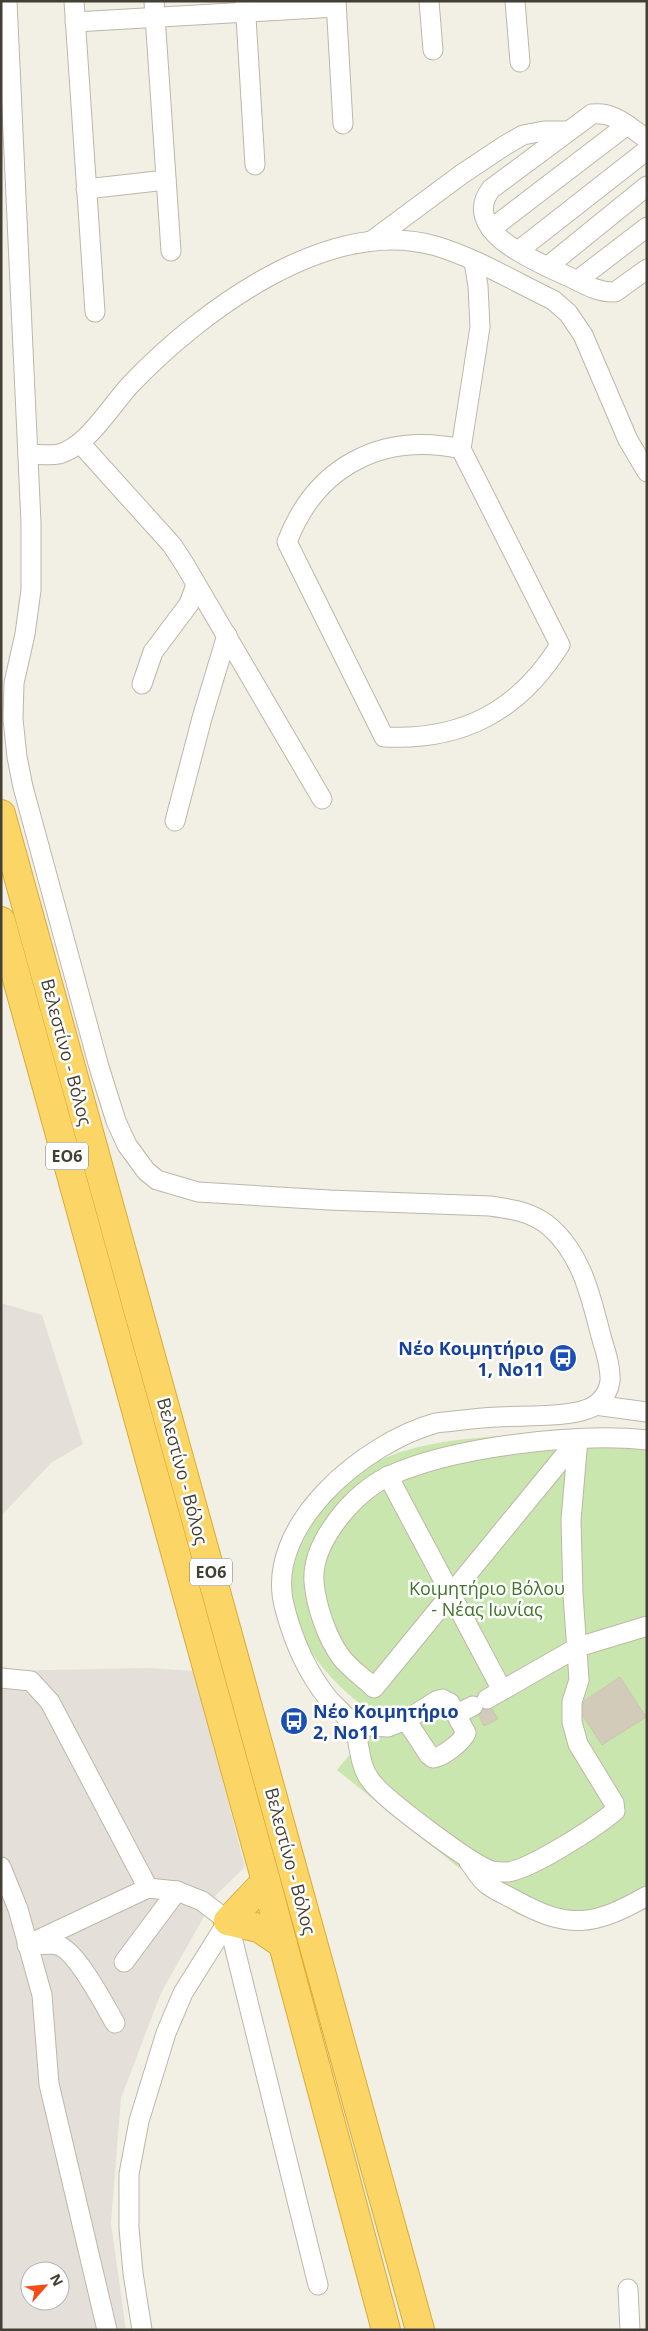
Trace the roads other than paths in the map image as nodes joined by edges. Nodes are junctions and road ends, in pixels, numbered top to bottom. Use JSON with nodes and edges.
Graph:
{"nodes":[{"id":1,"x":8,"y":1,"type":"edge"},
{"id":2,"x":74,"y":1,"type":"edge"},
{"id":3,"x":429,"y":1,"type":"edge"},
{"id":4,"x":515,"y":1,"type":"edge"},
{"id":5,"x":336,"y":4,"type":"edge"},
{"id":6,"x":245,"y":7,"type":"edge"},
{"id":7,"x":155,"y":10,"type":"edge"},
{"id":8,"x":75,"y":22,"type":"junction"},
{"id":9,"x":433,"y":50,"type":"dead end"},
{"id":10,"x":520,"y":62,"type":"dead end"},
{"id":11,"x":343,"y":124,"type":"dead end"},
{"id":12,"x":627,"y":126,"type":"junction"},
{"id":13,"x":568,"y":131,"type":"junction"},
{"id":14,"x":647,"y":139,"type":"edge"},
{"id":15,"x":647,"y":150,"type":"edge"},
{"id":16,"x":255,"y":165,"type":"dead end"},
{"id":17,"x":166,"y":180,"type":"junction"},
{"id":18,"x":647,"y":186,"type":"edge"},
{"id":19,"x":86,"y":189,"type":"junction"},
{"id":20,"x":647,"y":226,"type":"edge"},
{"id":21,"x":491,"y":229,"type":"junction"},
{"id":22,"x":373,"y":240,"type":"junction"},
{"id":23,"x":171,"y":251,"type":"dead end"},
{"id":24,"x":518,"y":251,"type":"junction"},
{"id":25,"x":474,"y":262,"type":"junction"},
{"id":26,"x":547,"y":267,"type":"junction"},
{"id":27,"x":647,"y":269,"type":"edge"},
{"id":28,"x":578,"y":280,"type":"junction"},
{"id":29,"x":95,"y":312,"type":"dead end"},
{"id":30,"x":80,"y":443,"type":"junction"},
{"id":31,"x":461,"y":449,"type":"junction"},
{"id":32,"x":28,"y":454,"type":"junction"},
{"id":33,"x":647,"y":472,"type":"edge"},
{"id":34,"x":196,"y":585,"type":"junction"},
{"id":35,"x":227,"y":635,"type":"junction"},
{"id":36,"x":142,"y":684,"type":"dead end"},
{"id":37,"x":322,"y":799,"type":"dead end"},
{"id":38,"x":1,"y":814,"type":"edge"},
{"id":39,"x":175,"y":821,"type":"dead end"},
{"id":40,"x":1,"y":921,"type":"edge"},
{"id":41,"x":596,"y":1405,"type":"junction"},
{"id":42,"x":647,"y":1412,"type":"edge"},
{"id":43,"x":578,"y":1439,"type":"junction"},
{"id":44,"x":647,"y":1440,"type":"edge"},
{"id":45,"x":388,"y":1476,"type":"junction"},
{"id":46,"x":451,"y":1593,"type":"junction"},
{"id":47,"x":647,"y":1626,"type":"edge"},
{"id":48,"x":578,"y":1647,"type":"junction"},
{"id":49,"x":1,"y":1678,"type":"edge"},
{"id":50,"x":480,"y":1702,"type":"junction"},
{"id":51,"x":406,"y":1720,"type":"junction"},
{"id":52,"x":353,"y":1725,"type":"junction"},
{"id":53,"x":465,"y":1857,"type":"junction"},
{"id":54,"x":1,"y":1867,"type":"edge"},
{"id":55,"x":266,"y":1881,"type":"junction"},
{"id":56,"x":148,"y":1888,"type":"junction"},
{"id":57,"x":177,"y":1891,"type":"junction"},
{"id":58,"x":647,"y":1896,"type":"edge"},
{"id":59,"x":228,"y":1921,"type":"junction"},
{"id":60,"x":283,"y":1944,"type":"junction"},
{"id":61,"x":27,"y":1945,"type":"junction"},
{"id":62,"x":124,"y":1962,"type":"dead end"},
{"id":63,"x":115,"y":2023,"type":"dead end"},
{"id":64,"x":318,"y":2285,"type":"dead end"},
{"id":65,"x":628,"y":2289,"type":"dead end"},
{"id":66,"x":107,"y":2330,"type":"edge"},
{"id":67,"x":142,"y":2330,"type":"edge"},
{"id":68,"x":386,"y":2330,"type":"edge"},
{"id":69,"x":420,"y":2330,"type":"edge"},
{"id":70,"x":630,"y":2330,"type":"edge"}],
"edges":[{"from":1,"to":32,"type":"street"},
{"from":2,"to":8,"type":"street"},
{"from":3,"to":9,"type":"street"},
{"from":4,"to":10,"type":"street"},
{"from":5,"to":6,"type":"street"},
{"from":5,"to":11,"type":"street"},
{"from":6,"to":7,"type":"street"},
{"from":6,"to":16,"type":"street"},
{"from":7,"to":8,"type":"street"},
{"from":7,"to":17,"type":"street"},
{"from":8,"to":19,"type":"street"},
{"from":12,"to":13,"type":"street"},
{"from":12,"to":14,"type":"street"},
{"from":12,"to":21,"type":"street"},
{"from":13,"to":21,"type":"street"},
{"from":13,"to":22,"type":"street"},
{"from":15,"to":24,"type":"street"},
{"from":17,"to":19,"type":"street"},
{"from":17,"to":23,"type":"street"},
{"from":18,"to":26,"type":"street"},
{"from":19,"to":29,"type":"street"},
{"from":20,"to":28,"type":"street"},
{"from":21,"to":24,"type":"street"},
{"from":22,"to":25,"type":"street"},
{"from":22,"to":30,"type":"street"},
{"from":24,"to":26,"type":"street"},
{"from":25,"to":31,"type":"street"},
{"from":25,"to":33,"type":"street"},
{"from":26,"to":28,"type":"street"},
{"from":27,"to":28,"type":"street"},
{"from":30,"to":32,"type":"street"},
{"from":30,"to":34,"type":"street"},
{"from":31,"to":31,"type":"street"},
{"from":32,"to":41,"type":"street"},
{"from":34,"to":35,"type":"street"},
{"from":34,"to":36,"type":"street"},
{"from":35,"to":37,"type":"street"},
{"from":35,"to":39,"type":"street"},
{"from":38,"to":69,"type":"highway","name":"Βελεστίνο - Βόλος","number":"ΕΟ6"},
{"from":40,"to":55,"type":"highway","name":"Βελεστίνο - Βόλος","number":"ΕΟ6"},
{"from":41,"to":42,"type":"street"},
{"from":41,"to":52,"type":"street"},
{"from":43,"to":44,"type":"street"},
{"from":43,"to":45,"type":"street"},
{"from":43,"to":46,"type":"street"},
{"from":43,"to":48,"type":"street"},
{"from":45,"to":46,"type":"street"},
{"from":45,"to":46,"type":"street"},
{"from":46,"to":50,"type":"street"},
{"from":47,"to":48,"type":"street"},
{"from":48,"to":50,"type":"street"},
{"from":48,"to":53,"type":"street"},
{"from":49,"to":56,"type":"street"},
{"from":50,"to":51,"type":"street"},
{"from":50,"to":51,"type":"street"},
{"from":51,"to":52,"type":"street"},
{"from":52,"to":53,"type":"street"},
{"from":53,"to":58,"type":"street"},
{"from":54,"to":61,"type":"street"},
{"from":55,"to":59,"type":"highway"},
{"from":55,"to":60,"type":"highway","name":"Βελεστίνο - Βόλος","number":"ΕΟ6"},
{"from":56,"to":57,"type":"street"},
{"from":56,"to":61,"type":"street"},
{"from":57,"to":59,"type":"street"},
{"from":57,"to":62,"type":"street"},
{"from":59,"to":60,"type":"highway"},
{"from":59,"to":64,"type":"street"},
{"from":59,"to":67,"type":"street"},
{"from":60,"to":68,"type":"highway","name":"Βελεστίνο - Βόλος","number":"ΕΟ6"},
{"from":61,"to":63,"type":"street"},
{"from":61,"to":66,"type":"street"},
{"from":65,"to":70,"type":"street"}]}
